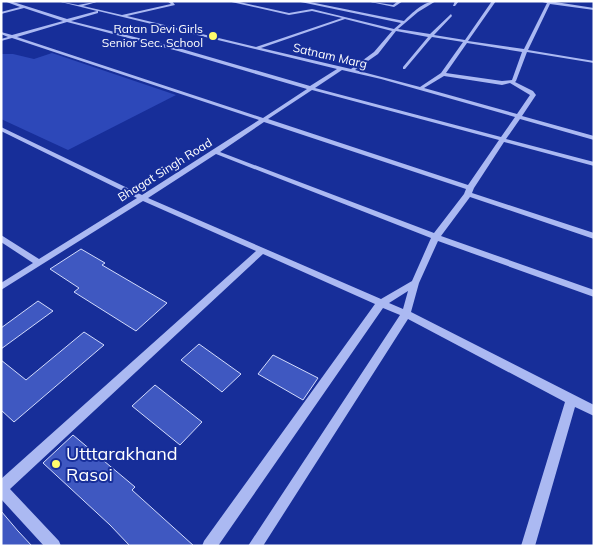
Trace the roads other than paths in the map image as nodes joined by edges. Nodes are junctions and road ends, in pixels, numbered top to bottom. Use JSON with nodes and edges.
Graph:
{"nodes":[{"id":1,"x":6,"y":1,"type":"edge"},
{"id":2,"x":59,"y":1,"type":"edge"},
{"id":3,"x":98,"y":1,"type":"edge"},
{"id":4,"x":169,"y":1,"type":"edge"},
{"id":5,"x":229,"y":1,"type":"edge"},
{"id":6,"x":298,"y":1,"type":"edge"},
{"id":7,"x":327,"y":1,"type":"edge"},
{"id":8,"x":368,"y":1,"type":"edge"},
{"id":9,"x":401,"y":1,"type":"edge"},
{"id":10,"x":434,"y":1,"type":"edge"},
{"id":11,"x":494,"y":1,"type":"edge"},
{"id":12,"x":540,"y":1,"type":"edge"},
{"id":13,"x":549,"y":3,"type":"junction"},
{"id":14,"x":318,"y":5,"type":"junction"},
{"id":15,"x":75,"y":6,"type":"junction"},
{"id":16,"x":24,"y":7,"type":"junction"},
{"id":17,"x":82,"y":8,"type":"junction"},
{"id":18,"x":307,"y":9,"type":"joint"},
{"id":19,"x":594,"y":9,"type":"edge"},
{"id":20,"x":97,"y":12,"type":"junction"},
{"id":21,"x":1,"y":13,"type":"edge"},
{"id":22,"x":451,"y":15,"type":"dead end"},
{"id":23,"x":120,"y":17,"type":"junction"},
{"id":24,"x":78,"y":18,"type":"junction"},
{"id":25,"x":344,"y":19,"type":"junction"},
{"id":26,"x":68,"y":21,"type":"junction"},
{"id":27,"x":404,"y":22,"type":"junction"},
{"id":28,"x":395,"y":30,"type":"junction"},
{"id":29,"x":1,"y":33,"type":"edge"},
{"id":30,"x":431,"y":36,"type":"junction"},
{"id":31,"x":12,"y":37,"type":"junction"},
{"id":32,"x":1,"y":40,"type":"edge"},
{"id":33,"x":466,"y":42,"type":"junction"},
{"id":34,"x":255,"y":49,"type":"junction"},
{"id":35,"x":525,"y":51,"type":"junction"},
{"id":36,"x":594,"y":62,"type":"edge"},
{"id":37,"x":405,"y":68,"type":"dead end"},
{"id":38,"x":340,"y":69,"type":"junction"},
{"id":39,"x":351,"y":71,"type":"junction"},
{"id":40,"x":444,"y":74,"type":"junction"},
{"id":41,"x":512,"y":83,"type":"junction"},
{"id":42,"x":310,"y":88,"type":"junction"},
{"id":43,"x":420,"y":89,"type":"junction"},
{"id":44,"x":518,"y":118,"type":"junction"},
{"id":45,"x":262,"y":120,"type":"junction"},
{"id":46,"x":1,"y":129,"type":"edge"},
{"id":47,"x":594,"y":138,"type":"edge"},
{"id":48,"x":502,"y":141,"type":"junction"},
{"id":49,"x":215,"y":152,"type":"junction"},
{"id":50,"x":594,"y":164,"type":"edge"},
{"id":51,"x":469,"y":191,"type":"junction"},
{"id":52,"x":143,"y":198,"type":"junction"},
{"id":53,"x":594,"y":236,"type":"edge"},
{"id":54,"x":436,"y":237,"type":"junction"},
{"id":55,"x":1,"y":238,"type":"edge"},
{"id":56,"x":261,"y":251,"type":"junction"},
{"id":57,"x":40,"y":263,"type":"junction"},
{"id":58,"x":415,"y":283,"type":"junction"},
{"id":59,"x":1,"y":287,"type":"edge"},
{"id":60,"x":594,"y":294,"type":"edge"},
{"id":61,"x":381,"y":302,"type":"junction"},
{"id":62,"x":406,"y":314,"type":"junction"},
{"id":63,"x":571,"y":400,"type":"junction"},
{"id":64,"x":594,"y":411,"type":"edge"},
{"id":65,"x":1,"y":488,"type":"edge"},
{"id":66,"x":54,"y":546,"type":"edge"},
{"id":67,"x":209,"y":546,"type":"edge"},
{"id":68,"x":255,"y":546,"type":"edge"},
{"id":69,"x":528,"y":546,"type":"edge"}],
"edges":[{"from":1,"to":16,"type":"street"},
{"from":2,"to":15,"type":"street","name":"Satnam Marg"},
{"from":3,"to":15,"type":"street"},
{"from":4,"to":23,"type":"street"},
{"from":5,"to":18,"type":"street"},
{"from":6,"to":14,"type":"street"},
{"from":7,"to":14,"type":"street"},
{"from":8,"to":9,"type":"street"},
{"from":10,"to":27,"type":"street"},
{"from":11,"to":33,"type":"street"},
{"from":12,"to":13,"type":"street"},
{"from":13,"to":19,"type":"street"},
{"from":13,"to":35,"type":"street"},
{"from":14,"to":27,"type":"street"},
{"from":15,"to":17,"type":"street","name":"Satnam Marg"},
{"from":16,"to":21,"type":"street"},
{"from":16,"to":26,"type":"street"},
{"from":17,"to":20,"type":"street","name":"Satnam Marg"},
{"from":17,"to":24,"type":"street"},
{"from":18,"to":25,"type":"street"},
{"from":20,"to":23,"type":"street","name":"Satnam Marg"},
{"from":20,"to":24,"type":"street"},
{"from":22,"to":30,"type":"street"},
{"from":23,"to":34,"type":"street","name":"Satnam Marg"},
{"from":24,"to":26,"type":"street"},
{"from":25,"to":28,"type":"street"},
{"from":25,"to":34,"type":"street"},
{"from":26,"to":31,"type":"street"},
{"from":26,"to":42,"type":"street"},
{"from":27,"to":28,"type":"street"},
{"from":28,"to":30,"type":"street"},
{"from":28,"to":39,"type":"street"},
{"from":29,"to":31,"type":"street"},
{"from":30,"to":33,"type":"street"},
{"from":30,"to":37,"type":"street"},
{"from":31,"to":32,"type":"street"},
{"from":31,"to":45,"type":"street"},
{"from":33,"to":35,"type":"street"},
{"from":33,"to":40,"type":"street"},
{"from":34,"to":38,"type":"street","name":"Satnam Marg"},
{"from":35,"to":36,"type":"street"},
{"from":35,"to":41,"type":"street"},
{"from":38,"to":39,"type":"street","name":"Satnam Marg"},
{"from":38,"to":42,"type":"street","name":"Bhagat Singh Road"},
{"from":39,"to":43,"type":"street","name":"Satnam Marg"},
{"from":40,"to":41,"type":"street"},
{"from":40,"to":43,"type":"street"},
{"from":41,"to":44,"type":"street"},
{"from":42,"to":45,"type":"street","name":"Bhagat Singh Road"},
{"from":42,"to":48,"type":"street"},
{"from":43,"to":44,"type":"street","name":"Satnam Marg"},
{"from":44,"to":47,"type":"street","name":"Satnam Marg"},
{"from":44,"to":48,"type":"street"},
{"from":45,"to":49,"type":"street","name":"Bhagat Singh Road"},
{"from":45,"to":51,"type":"street"},
{"from":46,"to":52,"type":"street"},
{"from":48,"to":50,"type":"street"},
{"from":48,"to":51,"type":"street"},
{"from":49,"to":52,"type":"street","name":"Bhagat Singh Road"},
{"from":49,"to":54,"type":"street"},
{"from":51,"to":53,"type":"street"},
{"from":51,"to":54,"type":"street"},
{"from":52,"to":56,"type":"street"},
{"from":52,"to":57,"type":"street","name":"Bhagat Singh Road"},
{"from":54,"to":58,"type":"street"},
{"from":54,"to":60,"type":"street"},
{"from":55,"to":57,"type":"street"},
{"from":56,"to":61,"type":"street"},
{"from":56,"to":65,"type":"street"},
{"from":57,"to":59,"type":"street","name":"Bhagat Singh Road"},
{"from":58,"to":61,"type":"street"},
{"from":58,"to":62,"type":"street"},
{"from":61,"to":62,"type":"street"},
{"from":61,"to":67,"type":"street"},
{"from":62,"to":63,"type":"street"},
{"from":62,"to":68,"type":"street"},
{"from":63,"to":64,"type":"street"},
{"from":63,"to":69,"type":"street"},
{"from":65,"to":66,"type":"street"}]}
